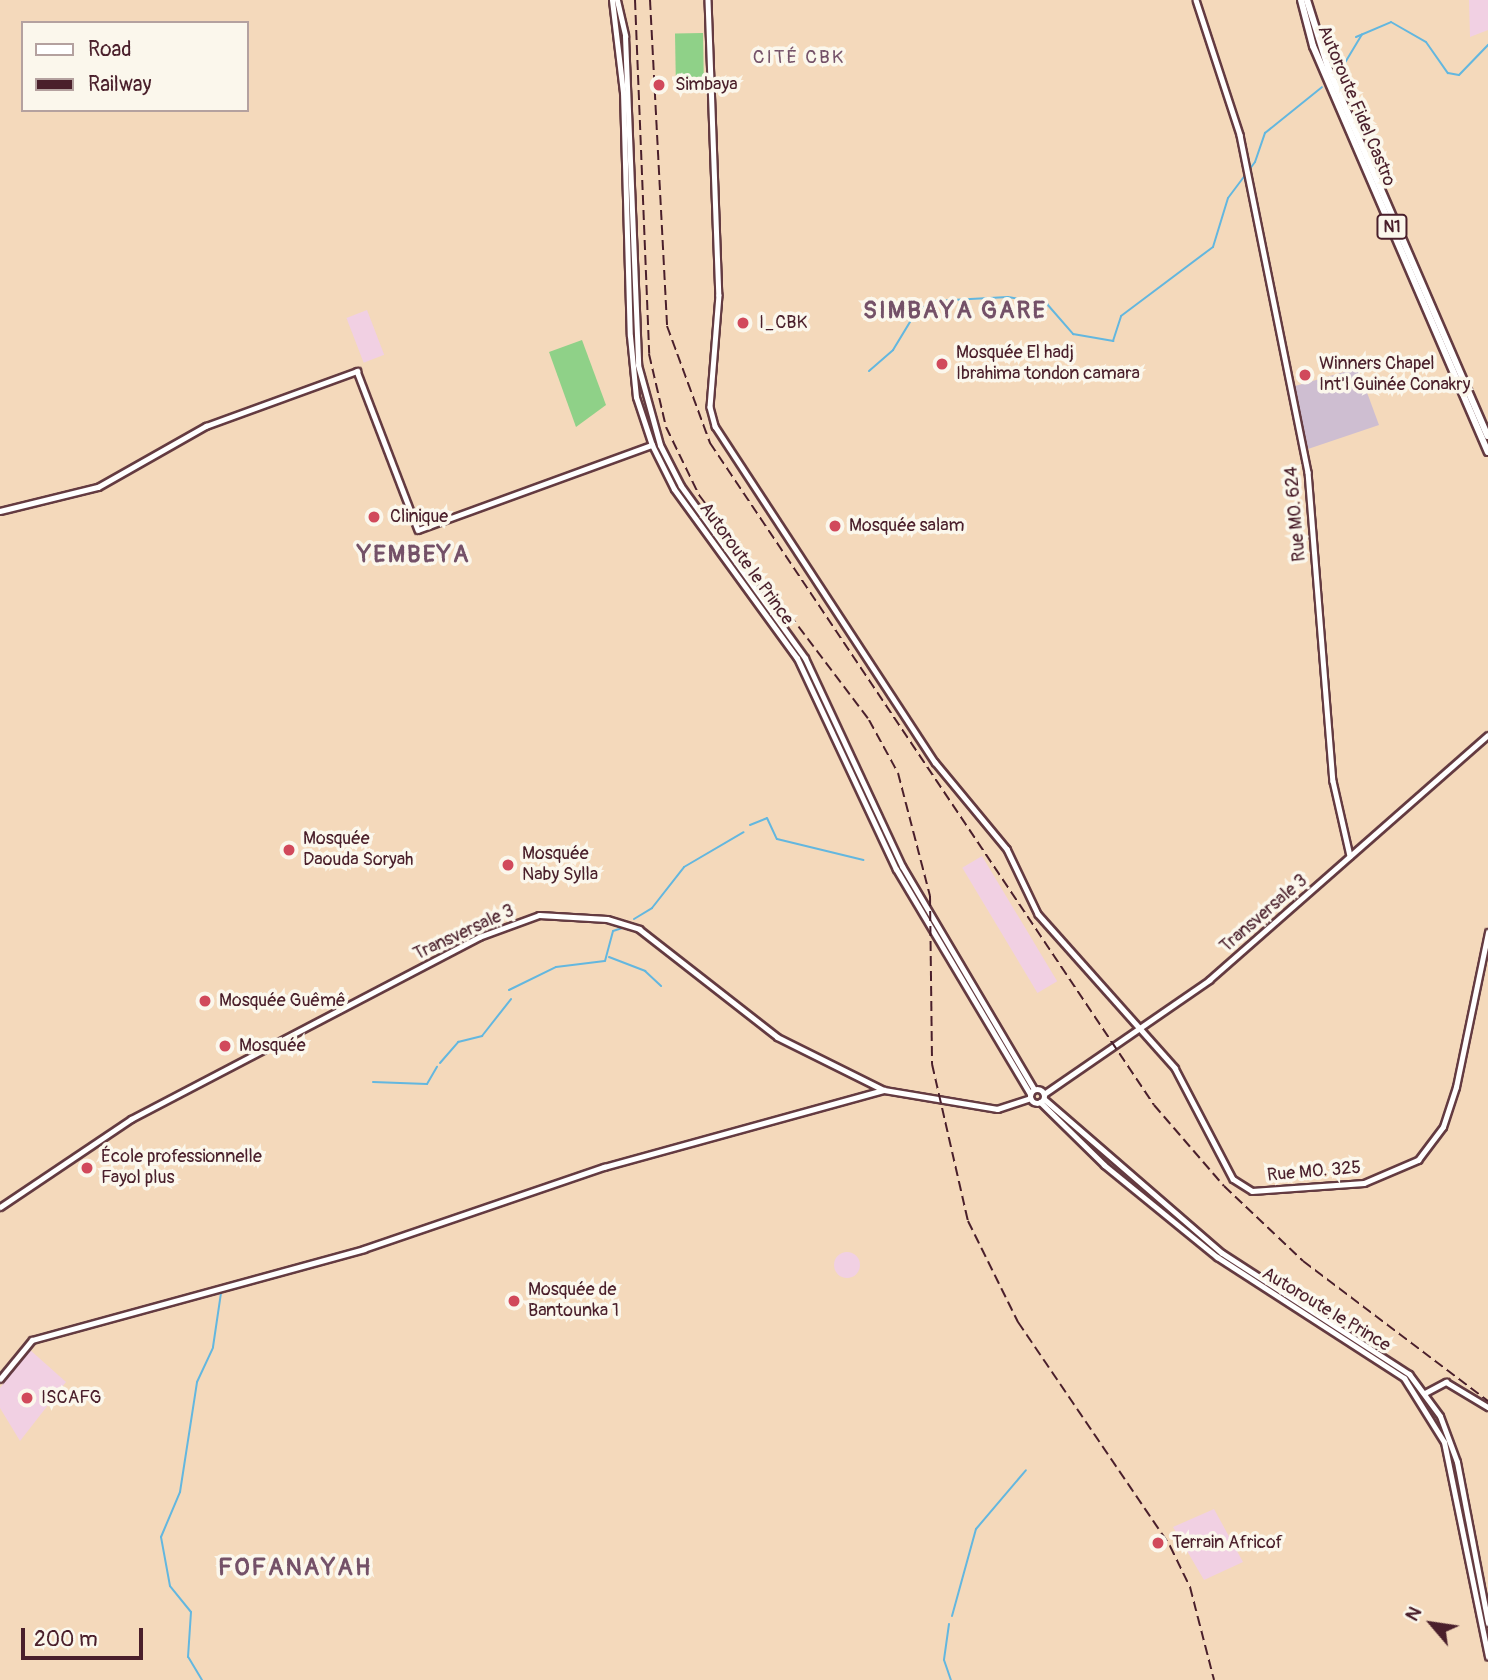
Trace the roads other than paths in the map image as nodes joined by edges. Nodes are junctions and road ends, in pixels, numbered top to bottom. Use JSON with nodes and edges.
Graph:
{"nodes":[{"id":1,"x":612,"y":0,"type":"edge"},
{"id":2,"x":617,"y":0,"type":"edge"},
{"id":3,"x":708,"y":0,"type":"edge"},
{"id":4,"x":1196,"y":0,"type":"edge"},
{"id":5,"x":1301,"y":0,"type":"edge"},
{"id":6,"x":1307,"y":0,"type":"edge"},
{"id":7,"x":1488,"y":436,"type":"edge"},
{"id":8,"x":652,"y":445,"type":"junction"},
{"id":9,"x":1488,"y":452,"type":"edge"},
{"id":10,"x":0,"y":511,"type":"edge"},
{"id":11,"x":1488,"y":735,"type":"edge"},
{"id":12,"x":1350,"y":857,"type":"junction"},
{"id":13,"x":1488,"y":932,"type":"edge"},
{"id":14,"x":1138,"y":1028,"type":"junction"},
{"id":15,"x":884,"y":1090,"type":"junction"},
{"id":16,"x":1031,"y":1094,"type":"junction"},
{"id":17,"x":1043,"y":1098,"type":"junction"},
{"id":18,"x":0,"y":1207,"type":"edge"},
{"id":19,"x":0,"y":1379,"type":"edge"},
{"id":20,"x":1424,"y":1393,"type":"junction"},
{"id":21,"x":1488,"y":1407,"type":"edge"},
{"id":22,"x":1488,"y":1623,"type":"edge"},
{"id":23,"x":1488,"y":1657,"type":"edge"}],
"edges":[{"from":1,"to":8,"type":"main road","name":"Autoroute le Prince"},
{"from":2,"to":16,"type":"main road","name":"Autoroute le Prince"},
{"from":3,"to":14,"type":"street"},
{"from":4,"to":12,"type":"street","name":"Rue MO. 624"},
{"from":5,"to":9,"type":"highway","name":"Autoroute Fidel Castro","number":"N1"},
{"from":6,"to":7,"type":"highway","name":"Autoroute Fidel Castro","number":"N1"},
{"from":8,"to":10,"type":"street"},
{"from":8,"to":16,"type":"main road","name":"Autoroute le Prince"},
{"from":11,"to":12,"type":"main road","name":"Transversale 3"},
{"from":12,"to":14,"type":"main road","name":"Transversale 3"},
{"from":13,"to":14,"type":"street","name":"Rue MO. 325"},
{"from":14,"to":17,"type":"main road","name":"Transversale 3"},
{"from":15,"to":16,"type":"main road","name":"Transversale 3"},
{"from":15,"to":18,"type":"main road","name":"Transversale 3"},
{"from":15,"to":19,"type":"street"},
{"from":16,"to":17,"type":"main road"},
{"from":16,"to":17,"type":"main road"},
{"from":17,"to":20,"type":"main road","name":"Autoroute le Prince"},
{"from":17,"to":23,"type":"main road","name":"Autoroute le Prince"},
{"from":20,"to":21,"type":"street"},
{"from":20,"to":22,"type":"main road","name":"Autoroute le Prince"}]}
